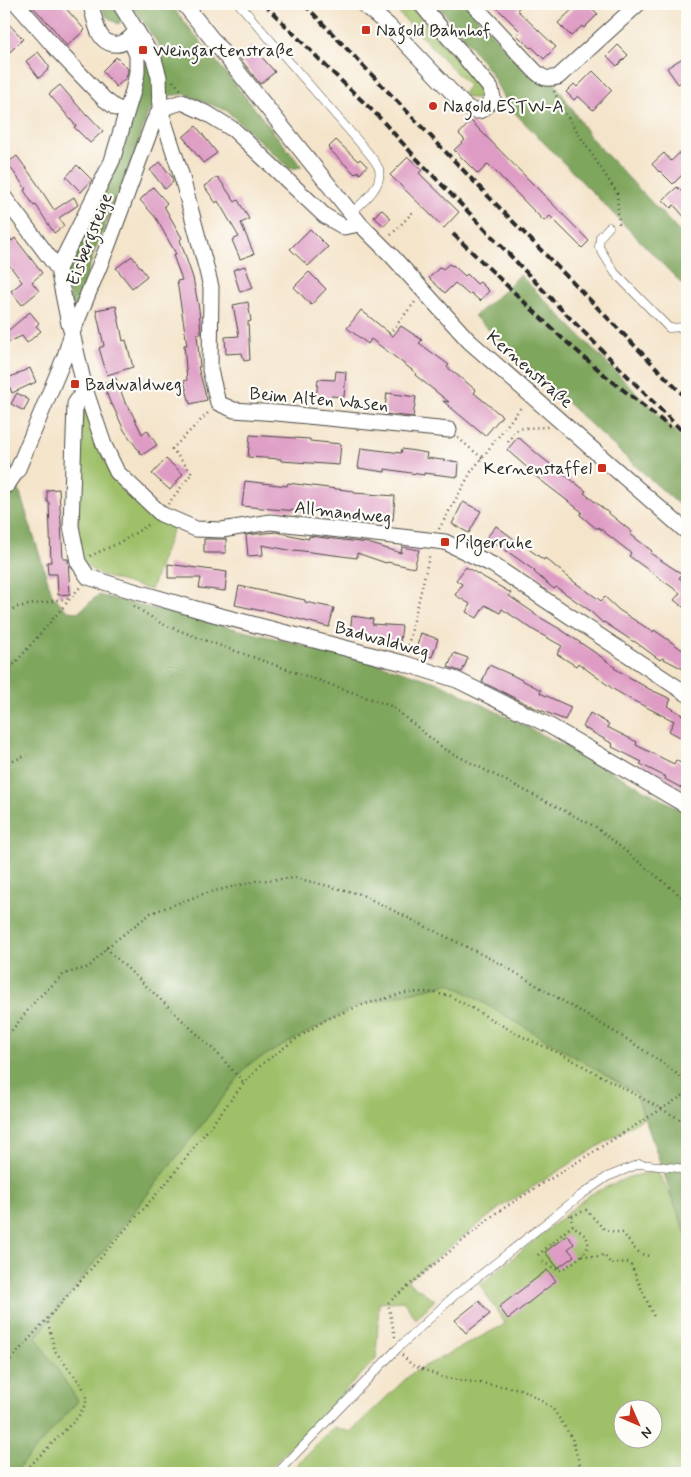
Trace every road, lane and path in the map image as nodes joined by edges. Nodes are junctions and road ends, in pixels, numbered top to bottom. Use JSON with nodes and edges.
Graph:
{"nodes":[{"id":1,"x":16,"y":4,"type":"edge"},
{"id":2,"x":90,"y":4,"type":"edge"},
{"id":3,"x":120,"y":4,"type":"edge"},
{"id":4,"x":184,"y":4,"type":"edge"},
{"id":5,"x":239,"y":4,"type":"edge"},
{"id":6,"x":421,"y":4,"type":"edge"},
{"id":7,"x":473,"y":4,"type":"edge"},
{"id":8,"x":638,"y":4,"type":"edge"},
{"id":9,"x":365,"y":5,"type":"edge"},
{"id":10,"x":134,"y":35,"type":"junction"},
{"id":11,"x":548,"y":80,"type":"junction"},
{"id":12,"x":160,"y":109,"type":"junction"},
{"id":13,"x":128,"y":111,"type":"junction"},
{"id":14,"x":4,"y":197,"type":"edge"},
{"id":15,"x":413,"y":212,"type":"dead end"},
{"id":16,"x":355,"y":219,"type":"junction"},
{"id":17,"x":609,"y":227,"type":"dead end"},
{"id":18,"x":619,"y":227,"type":"dead end"},
{"id":19,"x":388,"y":238,"type":"dead end"},
{"id":20,"x":58,"y":269,"type":"junction"},
{"id":21,"x":424,"y":291,"type":"junction"},
{"id":22,"x":687,"y":325,"type":"edge"},
{"id":23,"x":72,"y":333,"type":"junction"},
{"id":24,"x":389,"y":334,"type":"dead end"},
{"id":25,"x":85,"y":388,"type":"junction"},
{"id":26,"x":531,"y":394,"type":"junction"},
{"id":27,"x":218,"y":403,"type":"junction"},
{"id":28,"x":560,"y":420,"type":"junction"},
{"id":29,"x":449,"y":430,"type":"joint"},
{"id":30,"x":508,"y":442,"type":"dead end"},
{"id":31,"x":482,"y":458,"type":"junction"},
{"id":32,"x":4,"y":485,"type":"edge"},
{"id":33,"x":161,"y":514,"type":"junction"},
{"id":34,"x":687,"y":532,"type":"edge"},
{"id":35,"x":433,"y":541,"type":"junction"},
{"id":36,"x":78,"y":562,"type":"junction"},
{"id":37,"x":88,"y":577,"type":"junction"},
{"id":38,"x":70,"y":598,"type":"junction"},
{"id":39,"x":129,"y":603,"type":"dead end"},
{"id":40,"x":4,"y":614,"type":"edge"},
{"id":41,"x":403,"y":663,"type":"junction"},
{"id":42,"x":4,"y":676,"type":"edge"},
{"id":43,"x":687,"y":694,"type":"edge"},
{"id":44,"x":27,"y":755,"type":"dead end"},
{"id":45,"x":4,"y":765,"type":"edge"},
{"id":46,"x":687,"y":806,"type":"edge"},
{"id":47,"x":687,"y":901,"type":"edge"},
{"id":48,"x":106,"y":948,"type":"junction"},
{"id":49,"x":4,"y":1037,"type":"edge"},
{"id":50,"x":244,"y":1083,"type":"junction"},
{"id":51,"x":687,"y":1083,"type":"edge"},
{"id":52,"x":687,"y":1093,"type":"edge"},
{"id":53,"x":662,"y":1109,"type":"junction"},
{"id":54,"x":687,"y":1123,"type":"edge"},
{"id":55,"x":687,"y":1173,"type":"edge"},
{"id":56,"x":571,"y":1216,"type":"dead end"},
{"id":57,"x":538,"y":1255,"type":"dead end"},
{"id":58,"x":582,"y":1255,"type":"junction"},
{"id":59,"x":649,"y":1256,"type":"dead end"},
{"id":60,"x":543,"y":1262,"type":"dead end"},
{"id":61,"x":47,"y":1318,"type":"junction"},
{"id":62,"x":654,"y":1319,"type":"dead end"},
{"id":63,"x":397,"y":1350,"type":"junction"},
{"id":64,"x":4,"y":1366,"type":"edge"},
{"id":65,"x":23,"y":1473,"type":"edge"},
{"id":66,"x":277,"y":1473,"type":"edge"},
{"id":67,"x":582,"y":1473,"type":"edge"}],
"edges":[{"from":1,"to":13,"type":"street"},
{"from":2,"to":10,"type":"street"},
{"from":3,"to":10,"type":"street","name":"Eisbergsteige"},
{"from":4,"to":16,"type":"street","name":"Kernenstraße"},
{"from":5,"to":16,"type":"lane"},
{"from":6,"to":9,"type":"street"},
{"from":7,"to":11,"type":"street"},
{"from":8,"to":11,"type":"street"},
{"from":10,"to":12,"type":"street","name":"Eisbergsteige"},
{"from":10,"to":13,"type":"street","name":"Eisbergsteige"},
{"from":11,"to":18,"type":"path"},
{"from":12,"to":16,"type":"street"},
{"from":12,"to":23,"type":"street","name":"Eisbergsteige"},
{"from":12,"to":27,"type":"street","name":"Beim Alten Wasen"},
{"from":13,"to":20,"type":"street","name":"Eisbergsteige"},
{"from":14,"to":20,"type":"street"},
{"from":15,"to":19,"type":"path"},
{"from":16,"to":21,"type":"street","name":"Kernenstraße"},
{"from":17,"to":22,"type":"lane"},
{"from":20,"to":23,"type":"street","name":"Allmandweg"},
{"from":21,"to":24,"type":"path"},
{"from":21,"to":26,"type":"street","name":"Kernenstraße"},
{"from":23,"to":25,"type":"street","name":"Allmandweg"},
{"from":23,"to":32,"type":"street","name":"Eisbergsteige"},
{"from":25,"to":33,"type":"street","name":"Allmandweg"},
{"from":25,"to":36,"type":"street"},
{"from":26,"to":28,"type":"street","name":"Kernenstraße"},
{"from":26,"to":31,"type":"path"},
{"from":27,"to":29,"type":"street","name":"Beim Alten Wasen"},
{"from":27,"to":33,"type":"path"},
{"from":28,"to":30,"type":"path"},
{"from":28,"to":34,"type":"street","name":"Kernenstraße"},
{"from":29,"to":31,"type":"path"},
{"from":31,"to":35,"type":"path"},
{"from":33,"to":35,"type":"street","name":"Allmandweg"},
{"from":33,"to":36,"type":"path"},
{"from":35,"to":41,"type":"path"},
{"from":35,"to":43,"type":"street","name":"Allmandweg"},
{"from":36,"to":37,"type":"street"},
{"from":37,"to":38,"type":"path"},
{"from":37,"to":41,"type":"street","name":"Badwaldweg"},
{"from":38,"to":40,"type":"path"},
{"from":38,"to":42,"type":"path"},
{"from":39,"to":47,"type":"path"},
{"from":41,"to":46,"type":"street","name":"Badwaldweg"},
{"from":44,"to":45,"type":"path"},
{"from":48,"to":49,"type":"path"},
{"from":48,"to":50,"type":"path"},
{"from":48,"to":51,"type":"path"},
{"from":50,"to":53,"type":"path"},
{"from":50,"to":61,"type":"path"},
{"from":52,"to":53,"type":"path"},
{"from":53,"to":54,"type":"path"},
{"from":53,"to":63,"type":"path"},
{"from":55,"to":63,"type":"lane"},
{"from":56,"to":59,"type":"path"},
{"from":57,"to":58,"type":"path"},
{"from":58,"to":60,"type":"path"},
{"from":58,"to":62,"type":"path"},
{"from":61,"to":64,"type":"path"},
{"from":61,"to":65,"type":"path"},
{"from":63,"to":66,"type":"lane"},
{"from":63,"to":67,"type":"path"}]}
